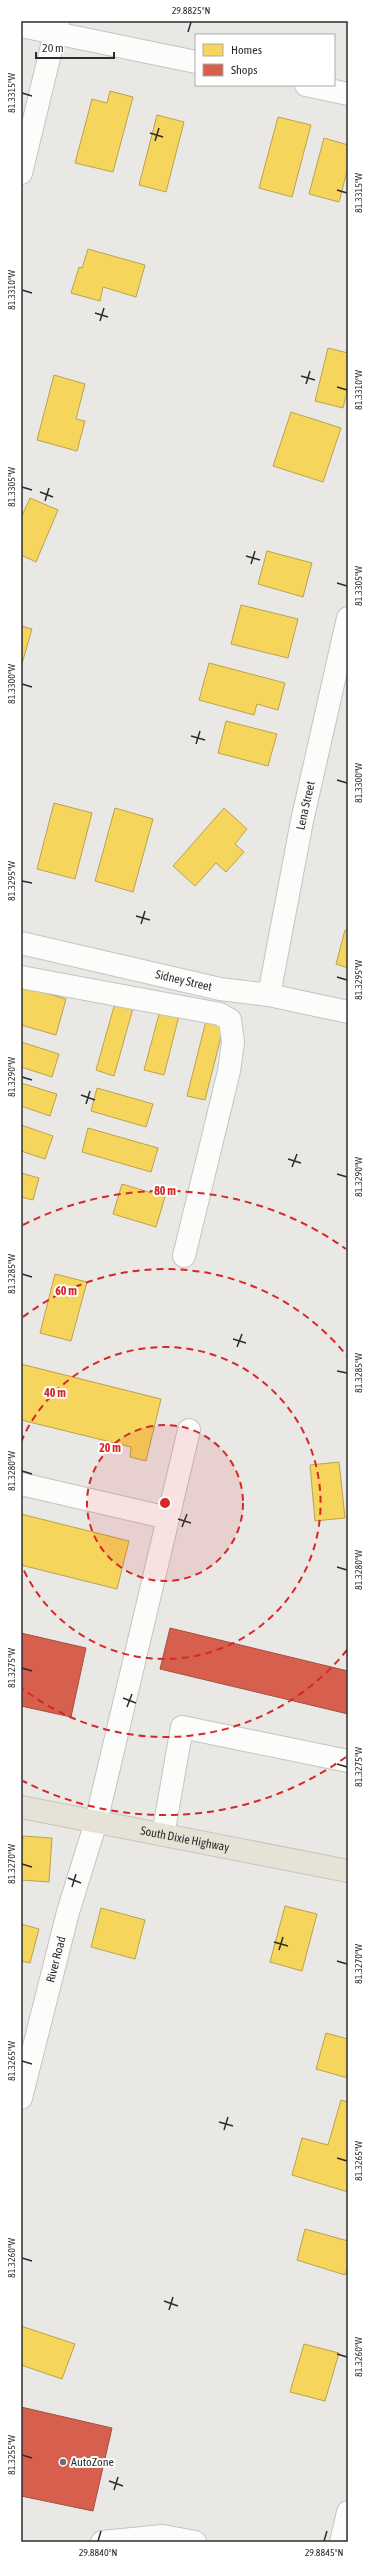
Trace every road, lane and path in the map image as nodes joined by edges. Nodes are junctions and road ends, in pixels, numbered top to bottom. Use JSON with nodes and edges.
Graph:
{"nodes":[{"id":1,"x":21,"y":26,"type":"edge"},
{"id":2,"x":57,"y":28,"type":"edge"},
{"id":3,"x":195,"y":62,"type":"edge"},
{"id":4,"x":311,"y":86,"type":"edge"},
{"id":5,"x":348,"y":94,"type":"edge"},
{"id":6,"x":21,"y":173,"type":"edge"},
{"id":7,"x":348,"y":618,"type":"edge"},
{"id":8,"x":21,"y":943,"type":"edge"},
{"id":9,"x":21,"y":977,"type":"edge"},
{"id":10,"x":269,"y":995,"type":"junction"},
{"id":11,"x":348,"y":1012,"type":"edge"},
{"id":12,"x":184,"y":1256,"type":"dead end"},
{"id":13,"x":189,"y":1430,"type":"dead end"},
{"id":14,"x":21,"y":1484,"type":"edge"},
{"id":15,"x":168,"y":1518,"type":"junction"},
{"id":16,"x":348,"y":1760,"type":"edge"},
{"id":17,"x":21,"y":1807,"type":"edge"},
{"id":18,"x":96,"y":1822,"type":"junction"},
{"id":19,"x":162,"y":1835,"type":"junction"},
{"id":20,"x":348,"y":1872,"type":"edge"},
{"id":21,"x":21,"y":2098,"type":"edge"},
{"id":22,"x":348,"y":2512,"type":"edge"},
{"id":23,"x":102,"y":2542,"type":"edge"},
{"id":24,"x":195,"y":2542,"type":"edge"},
{"id":25,"x":341,"y":2542,"type":"edge"}],
"edges":[{"from":1,"to":2,"type":"street"},
{"from":2,"to":3,"type":"street"},
{"from":2,"to":6,"type":"street"},
{"from":4,"to":5,"type":"street"},
{"from":7,"to":10,"type":"street","name":"Lena Street"},
{"from":8,"to":10,"type":"street","name":"Sidney Street"},
{"from":9,"to":12,"type":"street"},
{"from":10,"to":11,"type":"street","name":"Sidney Street"},
{"from":13,"to":15,"type":"street","name":"River Road"},
{"from":14,"to":15,"type":"street"},
{"from":15,"to":18,"type":"street","name":"River Road"},
{"from":16,"to":19,"type":"street"},
{"from":17,"to":18,"type":"main road","name":"South Dixie Highway"},
{"from":18,"to":19,"type":"main road","name":"South Dixie Highway"},
{"from":18,"to":21,"type":"street","name":"River Road"},
{"from":19,"to":20,"type":"main road","name":"South Dixie Highway"},
{"from":22,"to":25,"type":"street"},
{"from":23,"to":24,"type":"street"}]}
